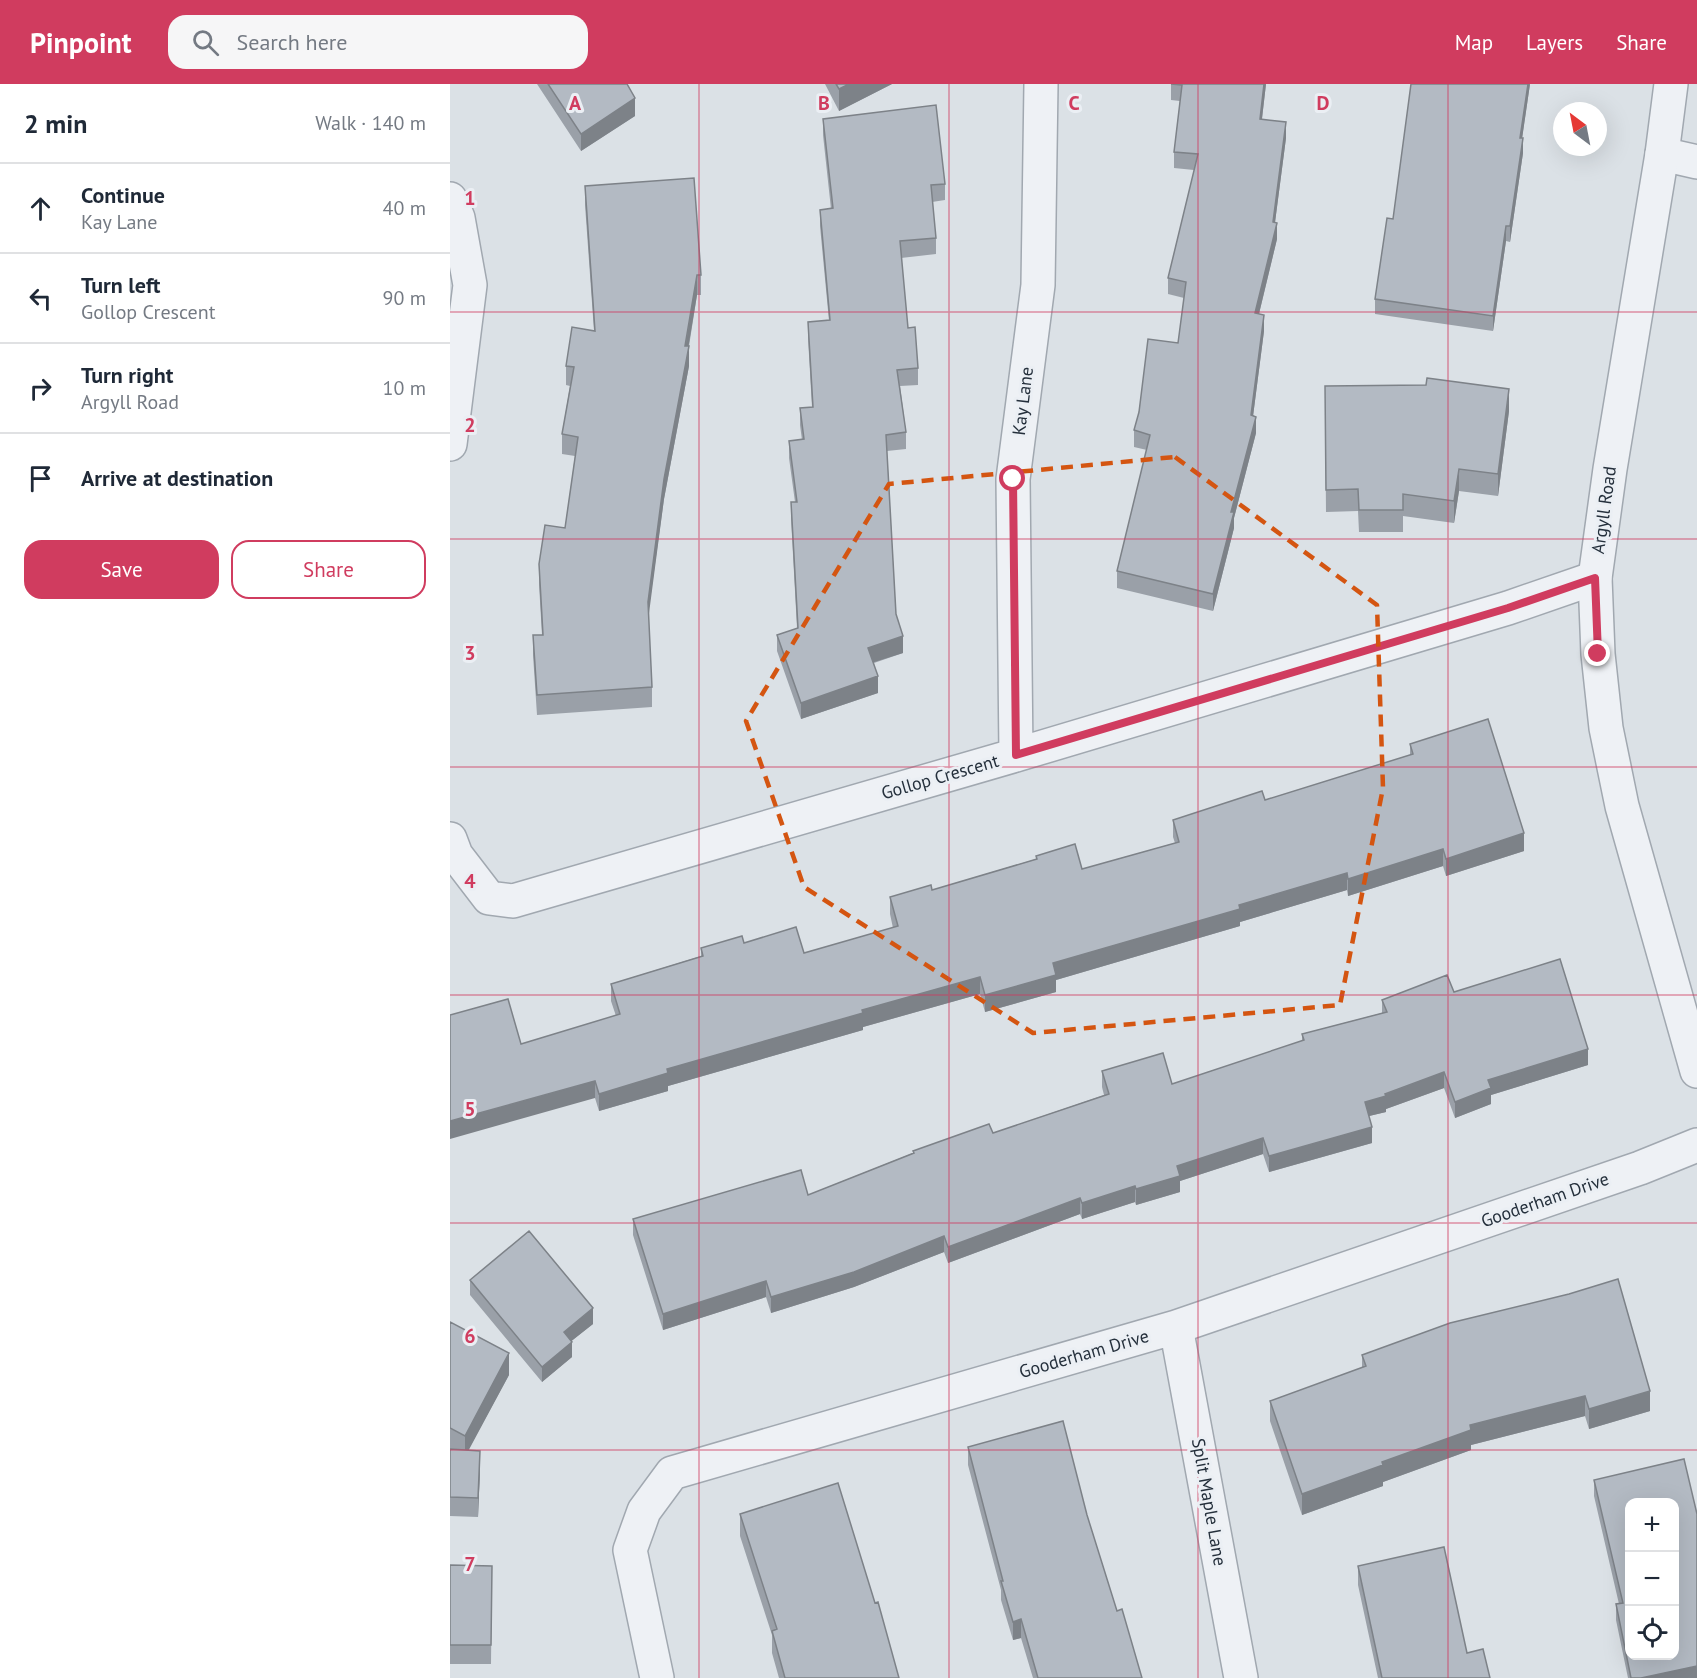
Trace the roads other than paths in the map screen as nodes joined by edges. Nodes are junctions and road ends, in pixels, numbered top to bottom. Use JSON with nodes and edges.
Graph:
{"nodes":[{"id":1,"x":1041,"y":84,"type":"edge"},
{"id":2,"x":1671,"y":84,"type":"edge"},
{"id":3,"x":1662,"y":154,"type":"junction"},
{"id":4,"x":1697,"y":162,"type":"edge"},
{"id":5,"x":450,"y":199,"type":"edge"},
{"id":6,"x":450,"y":444,"type":"edge"},
{"id":7,"x":1595,"y":578,"type":"junction"},
{"id":8,"x":1016,"y":755,"type":"junction"},
{"id":9,"x":450,"y":838,"type":"edge"},
{"id":10,"x":1697,"y":1071,"type":"edge"},
{"id":11,"x":1697,"y":1145,"type":"edge"},
{"id":12,"x":1176,"y":1327,"type":"junction"},
{"id":13,"x":657,"y":1678,"type":"edge"},
{"id":14,"x":1241,"y":1678,"type":"edge"}],
"edges":[{"from":1,"to":8,"type":"street","name":"Kay Lane"},
{"from":2,"to":3,"type":"street","name":"Argyll Road"},
{"from":3,"to":4,"type":"street"},
{"from":3,"to":7,"type":"street","name":"Argyll Road"},
{"from":5,"to":6,"type":"street"},
{"from":7,"to":8,"type":"street","name":"Gollop Crescent"},
{"from":7,"to":10,"type":"street","name":"Argyll Road"},
{"from":8,"to":9,"type":"street","name":"Gollop Crescent"},
{"from":11,"to":12,"type":"street","name":"Gooderham Drive"},
{"from":12,"to":13,"type":"street","name":"Gooderham Drive"},
{"from":12,"to":14,"type":"street","name":"Split Maple Lane"}]}
